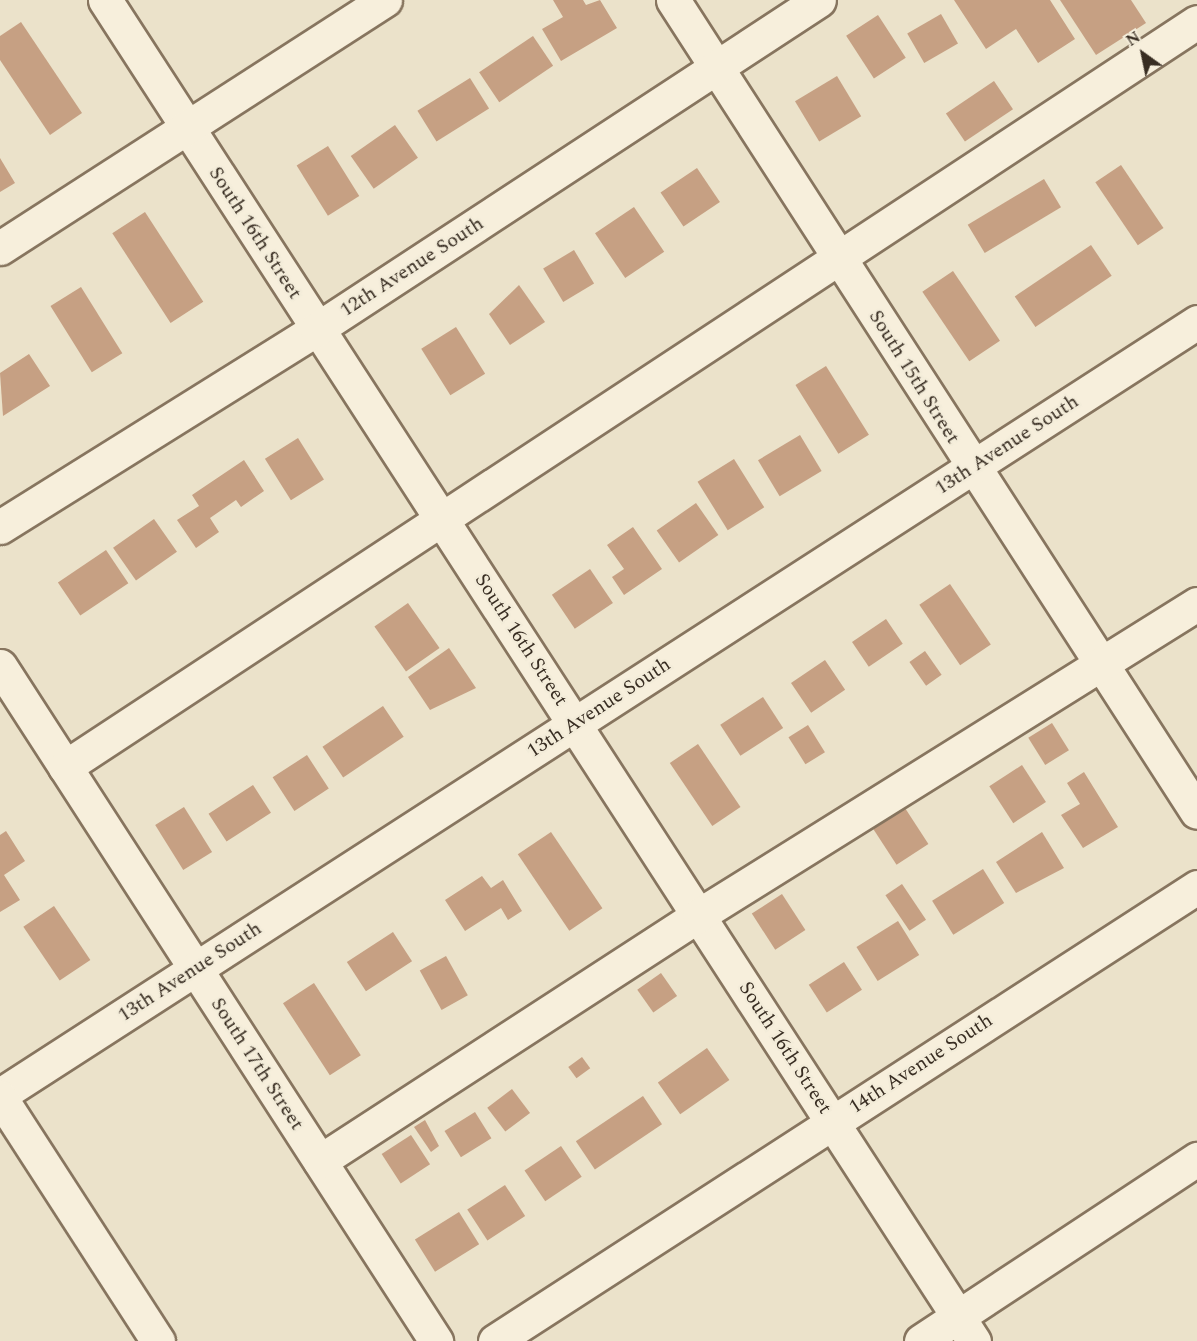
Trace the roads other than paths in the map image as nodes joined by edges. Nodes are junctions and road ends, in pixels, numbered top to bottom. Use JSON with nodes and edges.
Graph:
{"nodes":[{"id":1,"x":105,"y":0,"type":"edge"},
{"id":2,"x":385,"y":0,"type":"edge"},
{"id":3,"x":673,"y":0,"type":"edge"},
{"id":4,"x":819,"y":0,"type":"edge"},
{"id":5,"x":1197,"y":22,"type":"edge"},
{"id":6,"x":716,"y":66,"type":"junction"},
{"id":7,"x":188,"y":128,"type":"junction"},
{"id":8,"x":0,"y":248,"type":"edge"},
{"id":9,"x":840,"y":260,"type":"junction"},
{"id":10,"x":1197,"y":321,"type":"edge"},
{"id":11,"x":317,"y":329,"type":"junction"},
{"id":12,"x":972,"y":468,"type":"junction"},
{"id":13,"x":441,"y":519,"type":"junction"},
{"id":14,"x":0,"y":527,"type":"edge"},
{"id":15,"x":1197,"y":604,"type":"edge"},
{"id":16,"x":0,"y":666,"type":"edge"},
{"id":17,"x":1102,"y":667,"type":"junction"},
{"id":18,"x":576,"y":723,"type":"junction"},
{"id":19,"x":66,"y":767,"type":"junction"},
{"id":20,"x":1197,"y":812,"type":"edge"},
{"id":21,"x":1197,"y":886,"type":"edge"},
{"id":22,"x":699,"y":915,"type":"junction"},
{"id":23,"x":196,"y":970,"type":"junction"},
{"id":24,"x":0,"y":1096,"type":"edge"},
{"id":25,"x":832,"y":1121,"type":"junction"},
{"id":26,"x":1197,"y":1159,"type":"edge"},
{"id":27,"x":320,"y":1161,"type":"junction"},
{"id":28,"x":966,"y":1329,"type":"edge"},
{"id":29,"x":158,"y":1341,"type":"edge"},
{"id":30,"x":436,"y":1341,"type":"edge"},
{"id":31,"x":495,"y":1341,"type":"edge"},
{"id":32,"x":921,"y":1341,"type":"edge"}],
"edges":[{"from":1,"to":7,"type":"street","name":"South 16th Street"},
{"from":2,"to":7,"type":"street"},
{"from":3,"to":6,"type":"street","name":"South 15th Street"},
{"from":4,"to":6,"type":"street","name":"12th Avenue South"},
{"from":5,"to":9,"type":"street"},
{"from":6,"to":9,"type":"street","name":"South 15th Street"},
{"from":6,"to":11,"type":"street","name":"12th Avenue South"},
{"from":7,"to":8,"type":"street"},
{"from":7,"to":11,"type":"street","name":"South 16th Street"},
{"from":9,"to":12,"type":"street","name":"South 15th Street"},
{"from":9,"to":13,"type":"street"},
{"from":10,"to":12,"type":"street","name":"13th Avenue South"},
{"from":11,"to":13,"type":"street","name":"South 16th Street"},
{"from":11,"to":14,"type":"street","name":"12th Avenue South"},
{"from":12,"to":17,"type":"street","name":"South 15th Street"},
{"from":12,"to":18,"type":"street","name":"13th Avenue South"},
{"from":13,"to":18,"type":"street","name":"South 16th Street"},
{"from":13,"to":19,"type":"street"},
{"from":15,"to":17,"type":"street"},
{"from":16,"to":19,"type":"street","name":"South 17th Street"},
{"from":17,"to":20,"type":"street","name":"South 15th Street"},
{"from":17,"to":22,"type":"street"},
{"from":18,"to":22,"type":"street","name":"South 16th Street"},
{"from":18,"to":23,"type":"street","name":"13th Avenue South"},
{"from":19,"to":23,"type":"street","name":"South 17th Street"},
{"from":21,"to":25,"type":"street","name":"14th Avenue South"},
{"from":22,"to":25,"type":"street","name":"South 16th Street"},
{"from":22,"to":27,"type":"street"},
{"from":23,"to":24,"type":"street","name":"13th Avenue South"},
{"from":23,"to":27,"type":"street","name":"South 17th Street"},
{"from":24,"to":29,"type":"street"},
{"from":25,"to":28,"type":"street","name":"South 16th Street"},
{"from":25,"to":31,"type":"street","name":"14th Avenue South"},
{"from":26,"to":28,"type":"street"},
{"from":27,"to":30,"type":"street","name":"South 17th Street"},
{"from":28,"to":32,"type":"street"}]}
